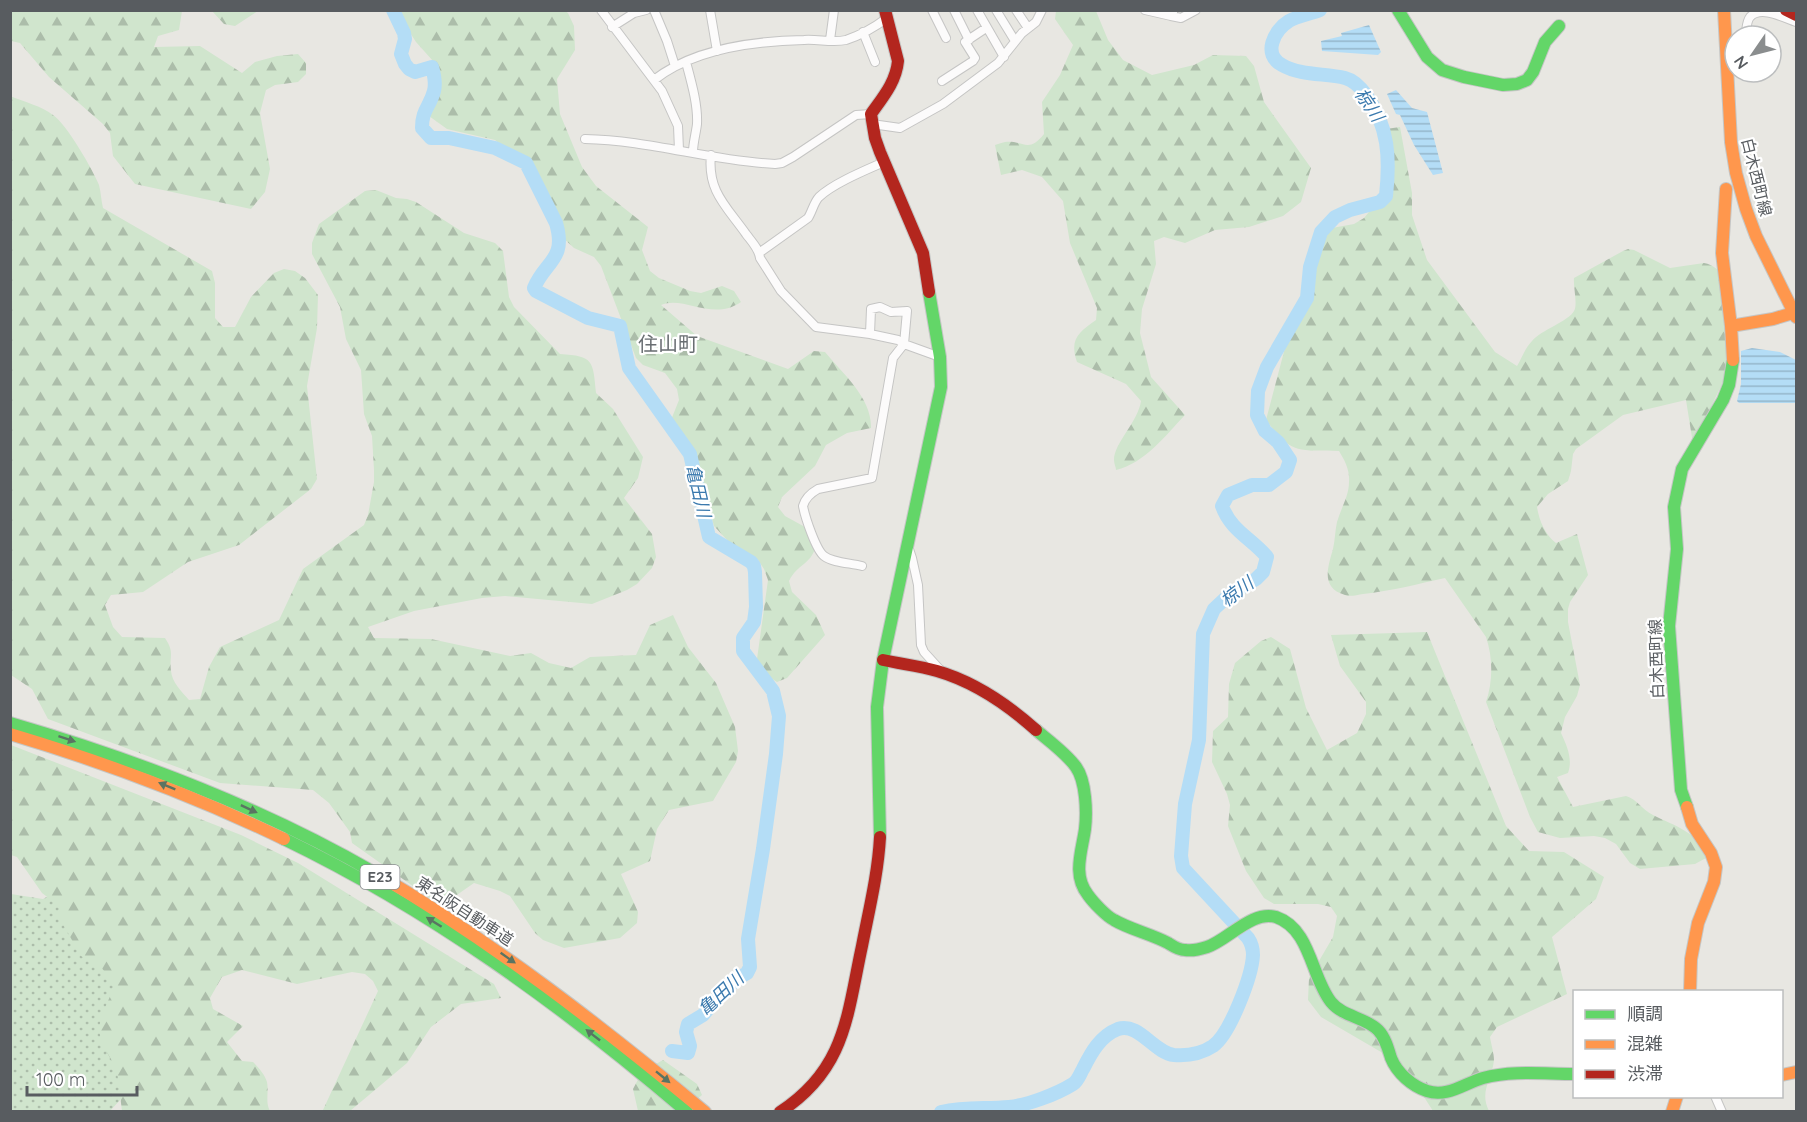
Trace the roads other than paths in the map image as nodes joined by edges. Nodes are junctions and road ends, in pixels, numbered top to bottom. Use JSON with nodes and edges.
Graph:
{"nodes":[{"id":1,"x":601,"y":10,"type":"edge"},
{"id":2,"x":646,"y":10,"type":"edge"},
{"id":3,"x":654,"y":10,"type":"edge"},
{"id":4,"x":710,"y":10,"type":"edge"},
{"id":5,"x":834,"y":10,"type":"edge"},
{"id":6,"x":932,"y":10,"type":"edge"},
{"id":7,"x":954,"y":10,"type":"edge"},
{"id":8,"x":996,"y":10,"type":"edge"},
{"id":9,"x":1016,"y":10,"type":"edge"},
{"id":10,"x":1145,"y":10,"type":"edge"},
{"id":11,"x":1196,"y":10,"type":"edge"},
{"id":12,"x":1398,"y":10,"type":"edge"},
{"id":13,"x":1786,"y":10,"type":"edge"},
{"id":14,"x":979,"y":11,"type":"edge"},
{"id":15,"x":1040,"y":12,"type":"edge"},
{"id":16,"x":1172,"y":12,"type":"edge"},
{"id":17,"x":886,"y":14,"type":"edge"},
{"id":18,"x":1797,"y":15,"type":"edge"},
{"id":19,"x":1797,"y":22,"type":"edge"},
{"id":20,"x":1748,"y":24,"type":"edge"},
{"id":21,"x":1558,"y":26,"type":"dead end"},
{"id":22,"x":612,"y":27,"type":"junction"},
{"id":23,"x":986,"y":28,"type":"junction"},
{"id":24,"x":1028,"y":28,"type":"junction"},
{"id":25,"x":863,"y":33,"type":"junction"},
{"id":26,"x":946,"y":38,"type":"dead end"},
{"id":27,"x":830,"y":40,"type":"junction"},
{"id":28,"x":969,"y":40,"type":"junction"},
{"id":29,"x":1015,"y":41,"type":"junction"},
{"id":30,"x":717,"y":51,"type":"junction"},
{"id":31,"x":1004,"y":57,"type":"junction"},
{"id":32,"x":686,"y":62,"type":"junction"},
{"id":33,"x":875,"y":62,"type":"dead end"},
{"id":34,"x":675,"y":66,"type":"junction"},
{"id":35,"x":654,"y":80,"type":"junction"},
{"id":36,"x":942,"y":81,"type":"dead end"},
{"id":37,"x":1730,"y":84,"type":"edge"},
{"id":38,"x":871,"y":119,"type":"junction"},
{"id":39,"x":585,"y":139,"type":"dead end"},
{"id":40,"x":679,"y":150,"type":"junction"},
{"id":41,"x":693,"y":152,"type":"junction"},
{"id":42,"x":711,"y":155,"type":"junction"},
{"id":43,"x":884,"y":162,"type":"junction"},
{"id":44,"x":1726,"y":189,"type":"dead end"},
{"id":45,"x":759,"y":253,"type":"junction"},
{"id":46,"x":1796,"y":314,"type":"edge"},
{"id":47,"x":1731,"y":326,"type":"junction"},
{"id":48,"x":870,"y":334,"type":"junction"},
{"id":49,"x":904,"y":344,"type":"junction"},
{"id":50,"x":940,"y":357,"type":"junction"},
{"id":51,"x":907,"y":544,"type":"junction"},
{"id":52,"x":862,"y":566,"type":"dead end"},
{"id":53,"x":883,"y":660,"type":"junction"},
{"id":54,"x":944,"y":673,"type":"junction"},
{"id":55,"x":10,"y":723,"type":"edge"},
{"id":56,"x":10,"y":734,"type":"edge"},
{"id":57,"x":1690,"y":990,"type":"edge"},
{"id":58,"x":1573,"y":1074,"type":"edge"},
{"id":59,"x":1716,"y":1098,"type":"edge"},
{"id":60,"x":687,"y":1112,"type":"edge"},
{"id":61,"x":705,"y":1112,"type":"edge"},
{"id":62,"x":780,"y":1112,"type":"edge"},
{"id":63,"x":1722,"y":1112,"type":"edge"}],
"edges":[{"from":1,"to":22,"type":"street"},
{"from":2,"to":22,"type":"street"},
{"from":3,"to":34,"type":"street"},
{"from":4,"to":30,"type":"street"},
{"from":5,"to":27,"type":"street"},
{"from":6,"to":26,"type":"street"},
{"from":7,"to":28,"type":"street"},
{"from":8,"to":29,"type":"street"},
{"from":9,"to":24,"type":"street"},
{"from":10,"to":16,"type":"street"},
{"from":11,"to":16,"type":"street"},
{"from":12,"to":21,"type":"main road"},
{"from":13,"to":18,"type":"main road"},
{"from":14,"to":23,"type":"street"},
{"from":15,"to":24,"type":"street"},
{"from":17,"to":25,"type":"street"},
{"from":17,"to":38,"type":"main road"},
{"from":19,"to":20,"type":"street"},
{"from":22,"to":35,"type":"street"},
{"from":23,"to":28,"type":"street"},
{"from":23,"to":31,"type":"street"},
{"from":24,"to":29,"type":"street"},
{"from":25,"to":27,"type":"street"},
{"from":25,"to":33,"type":"street"},
{"from":27,"to":30,"type":"street"},
{"from":28,"to":36,"type":"street"},
{"from":29,"to":31,"type":"street"},
{"from":30,"to":32,"type":"street"},
{"from":31,"to":38,"type":"street"},
{"from":32,"to":34,"type":"street"},
{"from":32,"to":41,"type":"street"},
{"from":34,"to":35,"type":"street"},
{"from":35,"to":40,"type":"street"},
{"from":37,"to":46,"type":"main road","name":"白木西町線"},
{"from":38,"to":42,"type":"street"},
{"from":38,"to":43,"type":"main road"},
{"from":39,"to":40,"type":"street"},
{"from":40,"to":41,"type":"street"},
{"from":41,"to":42,"type":"street"},
{"from":42,"to":45,"type":"street"},
{"from":43,"to":45,"type":"street"},
{"from":43,"to":50,"type":"main road"},
{"from":44,"to":47,"type":"main road","name":"白木西町線"},
{"from":45,"to":48,"type":"street"},
{"from":46,"to":47,"type":"main road","name":"白木西町線"},
{"from":47,"to":57,"type":"main road","name":"白木西町線"},
{"from":48,"to":49,"type":"street"},
{"from":48,"to":49,"type":"street"},
{"from":49,"to":50,"type":"street"},
{"from":49,"to":52,"type":"street"},
{"from":50,"to":51,"type":"main road"},
{"from":51,"to":53,"type":"main road"},
{"from":51,"to":54,"type":"street"},
{"from":53,"to":54,"type":"main road"},
{"from":53,"to":62,"type":"main road"},
{"from":54,"to":58,"type":"main road"},
{"from":55,"to":61,"type":"main road","name":"東名阪自動車道","number":"E23","one_way":true},
{"from":60,"to":56,"type":"main road","name":"東名阪自動車道","number":"E23","one_way":true},
{"from":59,"to":63,"type":"street"}]}
